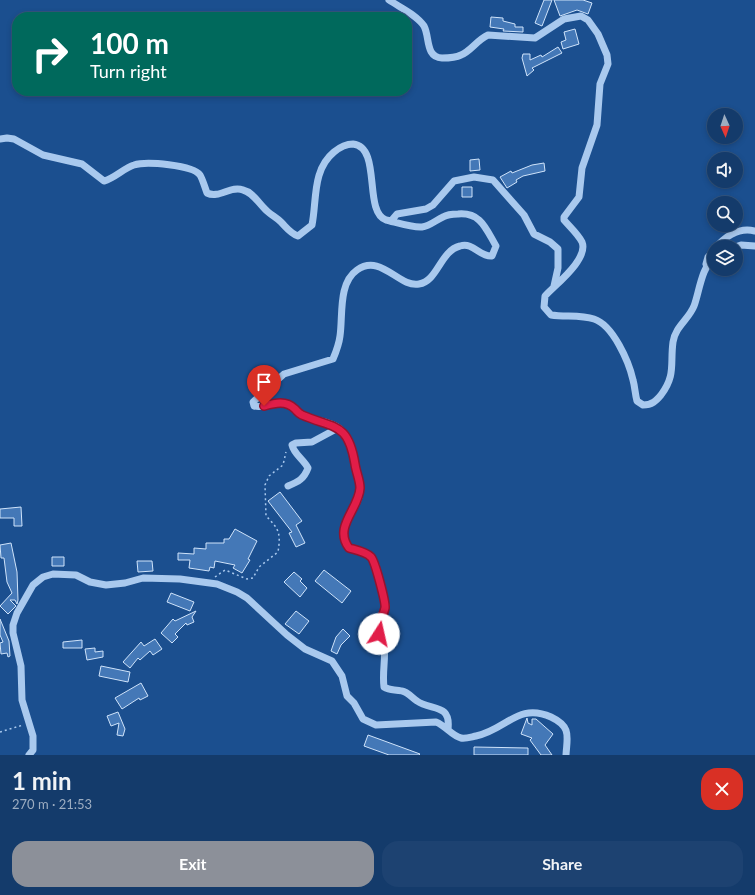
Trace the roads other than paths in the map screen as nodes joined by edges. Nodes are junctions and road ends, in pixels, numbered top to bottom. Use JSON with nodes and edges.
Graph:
{"nodes":[{"id":1,"x":389,"y":0,"type":"edge"},
{"id":2,"x":407,"y":12,"type":"edge"},
{"id":3,"x":412,"y":16,"type":"edge"},
{"id":4,"x":0,"y":139,"type":"edge"},
{"id":5,"x":391,"y":221,"type":"junction"},
{"id":6,"x":755,"y":231,"type":"edge"},
{"id":7,"x":725,"y":240,"type":"edge"},
{"id":8,"x":743,"y":245,"type":"edge"},
{"id":9,"x":755,"y":246,"type":"edge"},
{"id":10,"x":707,"y":262,"type":"edge"},
{"id":11,"x":706,"y":268,"type":"joint"},
{"id":12,"x":554,"y":286,"type":"junction"},
{"id":13,"x":338,"y":428,"type":"junction"},
{"id":14,"x":288,"y":486,"type":"dead end"},
{"id":15,"x":448,"y":729,"type":"junction"},
{"id":16,"x":28,"y":755,"type":"edge"},
{"id":17,"x":566,"y":755,"type":"edge"}],
"edges":[{"from":1,"to":2,"type":"street"},
{"from":3,"to":12,"type":"street"},
{"from":4,"to":5,"type":"street"},
{"from":5,"to":12,"type":"street"},
{"from":5,"to":13,"type":"street"},
{"from":6,"to":7,"type":"street"},
{"from":8,"to":9,"type":"street"},
{"from":10,"to":11,"type":"street"},
{"from":11,"to":12,"type":"street"},
{"from":13,"to":14,"type":"street"},
{"from":13,"to":15,"type":"street"},
{"from":15,"to":16,"type":"street"},
{"from":15,"to":17,"type":"street"}]}
